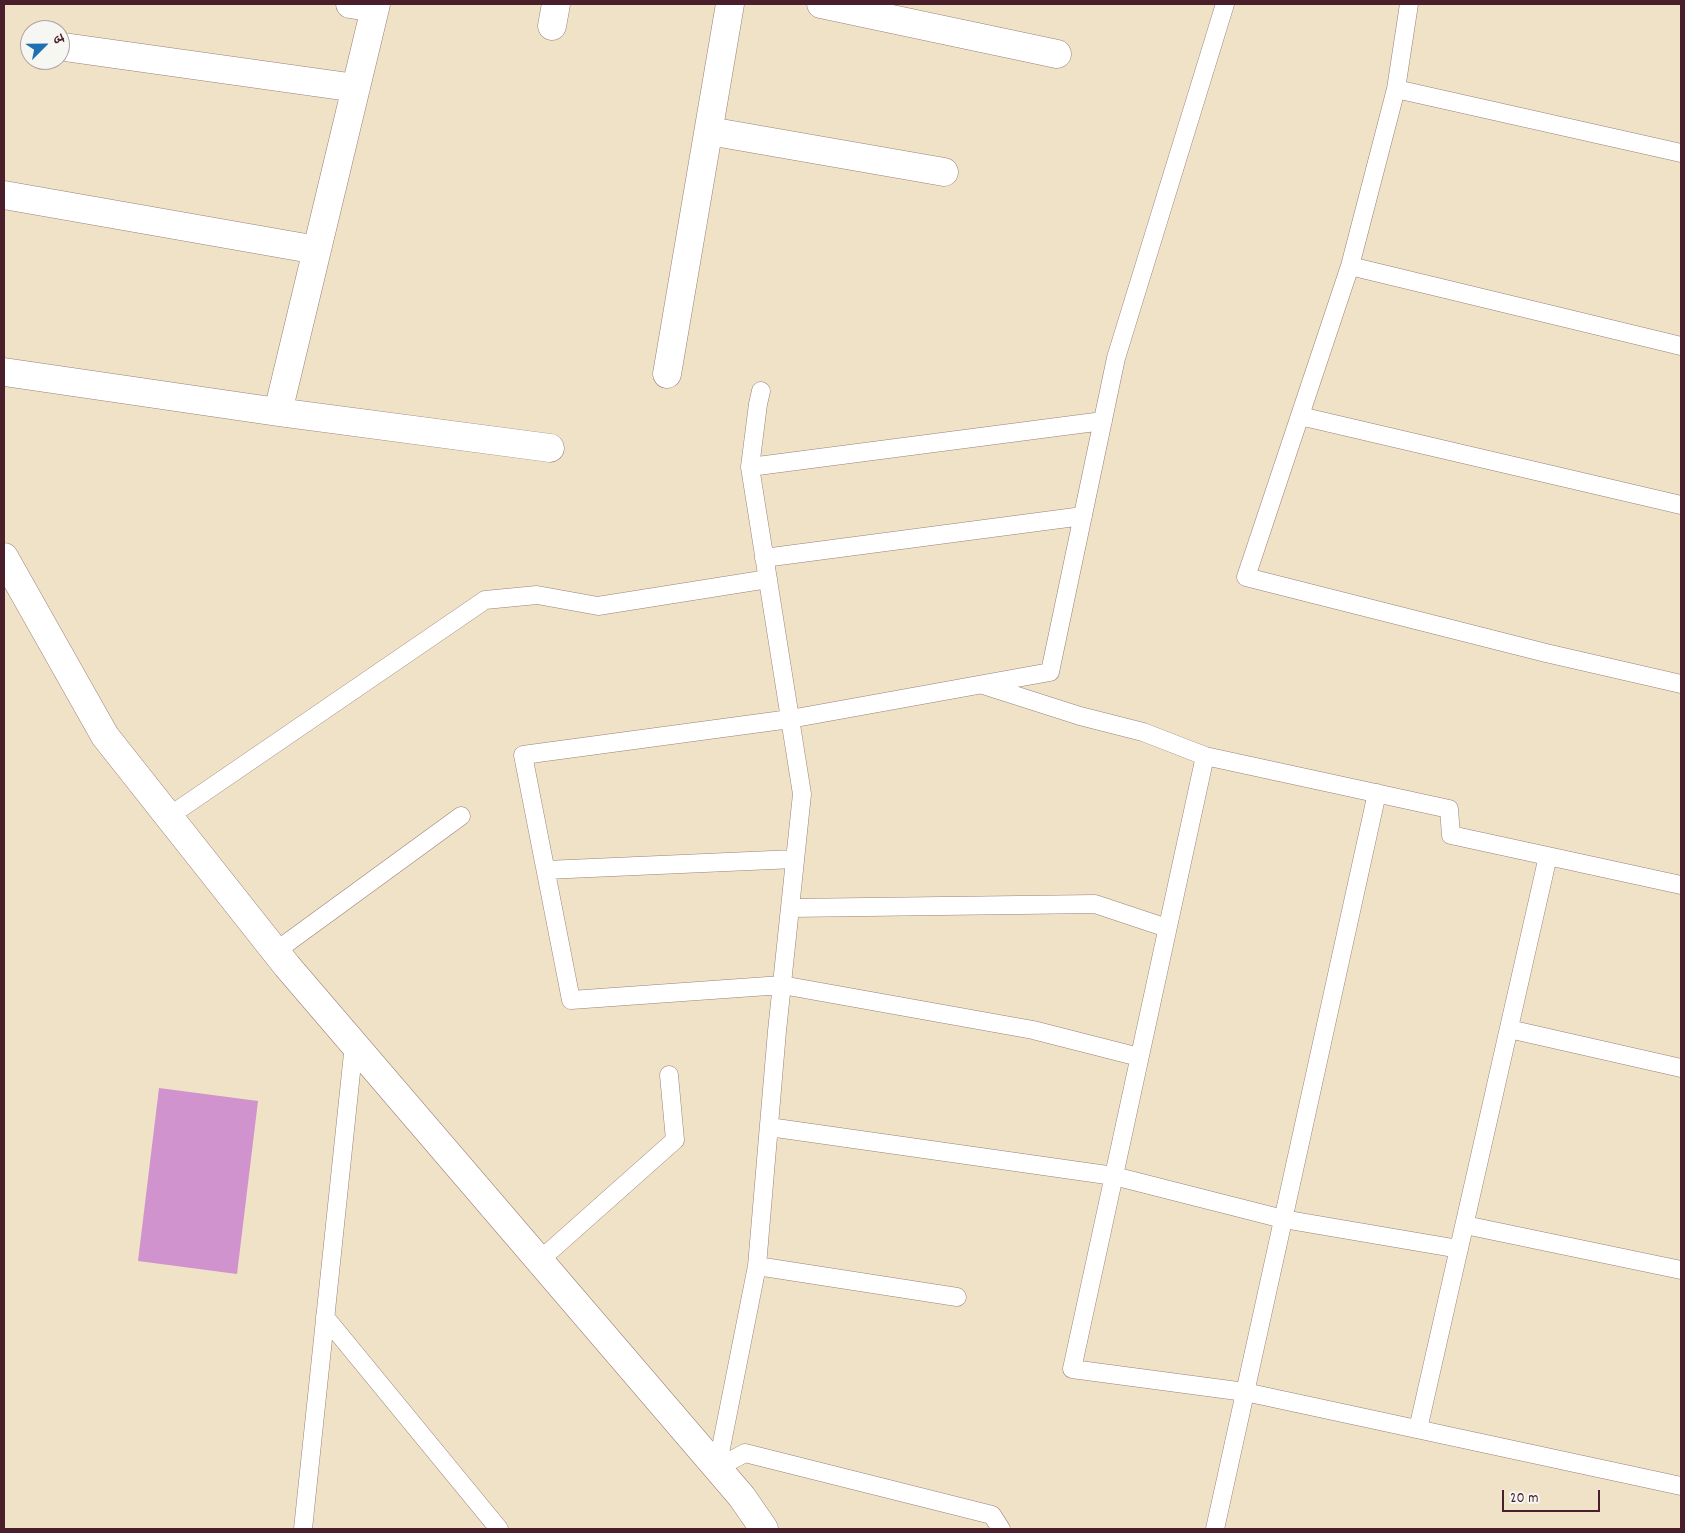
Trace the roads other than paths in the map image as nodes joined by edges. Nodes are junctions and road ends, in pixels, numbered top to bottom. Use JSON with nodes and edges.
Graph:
{"nodes":[{"id":1,"x":730,"y":4,"type":"edge"},
{"id":2,"x":821,"y":4,"type":"edge"},
{"id":3,"x":1225,"y":4,"type":"edge"},
{"id":4,"x":1409,"y":4,"type":"edge"},
{"id":5,"x":367,"y":5,"type":"edge"},
{"id":6,"x":70,"y":49,"type":"edge"},
{"id":7,"x":1058,"y":54,"type":"dead end"},
{"id":8,"x":356,"y":88,"type":"junction"},
{"id":9,"x":1396,"y":89,"type":"junction"},
{"id":10,"x":708,"y":131,"type":"junction"},
{"id":11,"x":1681,"y":153,"type":"edge"},
{"id":12,"x":944,"y":172,"type":"dead end"},
{"id":13,"x":4,"y":195,"type":"edge"},
{"id":14,"x":317,"y":250,"type":"junction"},
{"id":15,"x":1350,"y":266,"type":"junction"},
{"id":16,"x":1681,"y":346,"type":"edge"},
{"id":17,"x":4,"y":372,"type":"edge"},
{"id":18,"x":667,"y":374,"type":"dead end"},
{"id":19,"x":761,"y":392,"type":"dead end"},
{"id":20,"x":278,"y":412,"type":"junction"},
{"id":21,"x":1300,"y":416,"type":"junction"},
{"id":22,"x":1103,"y":421,"type":"junction"},
{"id":23,"x":550,"y":448,"type":"dead end"},
{"id":24,"x":750,"y":467,"type":"junction"},
{"id":25,"x":1681,"y":504,"type":"edge"},
{"id":26,"x":1083,"y":516,"type":"junction"},
{"id":27,"x":4,"y":557,"type":"edge"},
{"id":28,"x":764,"y":558,"type":"junction"},
{"id":29,"x":768,"y":579,"type":"junction"},
{"id":30,"x":981,"y":684,"type":"junction"},
{"id":31,"x":1681,"y":684,"type":"edge"},
{"id":32,"x":790,"y":719,"type":"junction"},
{"id":33,"x":1205,"y":756,"type":"junction"},
{"id":34,"x":1377,"y":794,"type":"junction"},
{"id":35,"x":461,"y":816,"type":"dead end"},
{"id":36,"x":168,"y":817,"type":"junction"},
{"id":37,"x":1548,"y":856,"type":"junction"},
{"id":38,"x":795,"y":859,"type":"junction"},
{"id":39,"x":546,"y":870,"type":"junction"},
{"id":40,"x":1681,"y":885,"type":"edge"},
{"id":41,"x":790,"y":908,"type":"junction"},
{"id":42,"x":1167,"y":928,"type":"junction"},
{"id":43,"x":276,"y":951,"type":"junction"},
{"id":44,"x":782,"y":985,"type":"junction"},
{"id":45,"x":1509,"y":1029,"type":"junction"},
{"id":46,"x":354,"y":1044,"type":"junction"},
{"id":47,"x":1139,"y":1057,"type":"junction"},
{"id":48,"x":1681,"y":1068,"type":"edge"},
{"id":49,"x":669,"y":1075,"type":"dead end"},
{"id":50,"x":769,"y":1127,"type":"junction"},
{"id":51,"x":1114,"y":1176,"type":"junction"},
{"id":52,"x":1283,"y":1219,"type":"junction"},
{"id":53,"x":1464,"y":1225,"type":"junction"},
{"id":54,"x":1459,"y":1249,"type":"junction"},
{"id":55,"x":540,"y":1260,"type":"junction"},
{"id":56,"x":757,"y":1266,"type":"junction"},
{"id":57,"x":1681,"y":1270,"type":"edge"},
{"id":58,"x":957,"y":1297,"type":"dead end"},
{"id":59,"x":325,"y":1317,"type":"junction"},
{"id":60,"x":1245,"y":1392,"type":"junction"},
{"id":61,"x":1418,"y":1429,"type":"junction"},
{"id":62,"x":717,"y":1468,"type":"junction"},
{"id":63,"x":1681,"y":1486,"type":"edge"},
{"id":64,"x":303,"y":1529,"type":"edge"},
{"id":65,"x":499,"y":1529,"type":"edge"},
{"id":66,"x":764,"y":1529,"type":"edge"},
{"id":67,"x":1001,"y":1529,"type":"edge"},
{"id":68,"x":1215,"y":1529,"type":"edge"}],
"edges":[{"from":1,"to":10,"type":"street"},
{"from":2,"to":7,"type":"street"},
{"from":3,"to":22,"type":"lane"},
{"from":4,"to":9,"type":"lane"},
{"from":5,"to":8,"type":"street"},
{"from":6,"to":8,"type":"street"},
{"from":8,"to":14,"type":"street"},
{"from":9,"to":11,"type":"lane"},
{"from":9,"to":15,"type":"lane"},
{"from":10,"to":12,"type":"street"},
{"from":10,"to":18,"type":"street"},
{"from":13,"to":14,"type":"street"},
{"from":14,"to":20,"type":"street"},
{"from":15,"to":16,"type":"lane"},
{"from":15,"to":21,"type":"lane"},
{"from":17,"to":20,"type":"street"},
{"from":19,"to":24,"type":"lane"},
{"from":20,"to":23,"type":"street"},
{"from":21,"to":25,"type":"lane"},
{"from":21,"to":31,"type":"lane"},
{"from":22,"to":24,"type":"lane"},
{"from":22,"to":26,"type":"lane"},
{"from":24,"to":28,"type":"lane"},
{"from":26,"to":28,"type":"lane"},
{"from":26,"to":30,"type":"lane"},
{"from":27,"to":36,"type":"street"},
{"from":28,"to":29,"type":"lane"},
{"from":29,"to":32,"type":"lane"},
{"from":29,"to":36,"type":"lane"},
{"from":30,"to":32,"type":"lane"},
{"from":30,"to":33,"type":"lane"},
{"from":32,"to":38,"type":"lane"},
{"from":32,"to":39,"type":"lane"},
{"from":33,"to":34,"type":"lane"},
{"from":33,"to":42,"type":"lane"},
{"from":34,"to":37,"type":"lane"},
{"from":34,"to":52,"type":"lane"},
{"from":35,"to":43,"type":"lane"},
{"from":36,"to":43,"type":"street"},
{"from":37,"to":40,"type":"lane"},
{"from":37,"to":45,"type":"lane"},
{"from":38,"to":39,"type":"lane"},
{"from":38,"to":41,"type":"lane"},
{"from":39,"to":44,"type":"lane"},
{"from":41,"to":42,"type":"lane"},
{"from":41,"to":44,"type":"lane"},
{"from":42,"to":47,"type":"lane"},
{"from":43,"to":46,"type":"street"},
{"from":44,"to":47,"type":"lane"},
{"from":44,"to":50,"type":"lane"},
{"from":45,"to":48,"type":"lane"},
{"from":45,"to":53,"type":"lane"},
{"from":46,"to":55,"type":"street"},
{"from":46,"to":59,"type":"lane"},
{"from":47,"to":51,"type":"lane"},
{"from":49,"to":55,"type":"lane"},
{"from":50,"to":51,"type":"lane"},
{"from":50,"to":56,"type":"lane"},
{"from":51,"to":52,"type":"lane"},
{"from":51,"to":60,"type":"lane"},
{"from":52,"to":54,"type":"lane"},
{"from":52,"to":60,"type":"lane"},
{"from":53,"to":54,"type":"lane"},
{"from":53,"to":57,"type":"lane"},
{"from":54,"to":61,"type":"lane"},
{"from":55,"to":62,"type":"street"},
{"from":56,"to":58,"type":"lane"},
{"from":56,"to":62,"type":"lane"},
{"from":59,"to":64,"type":"lane"},
{"from":59,"to":65,"type":"lane"},
{"from":60,"to":61,"type":"lane"},
{"from":60,"to":68,"type":"lane"},
{"from":61,"to":63,"type":"lane"},
{"from":62,"to":66,"type":"street"},
{"from":62,"to":67,"type":"lane"}]}
